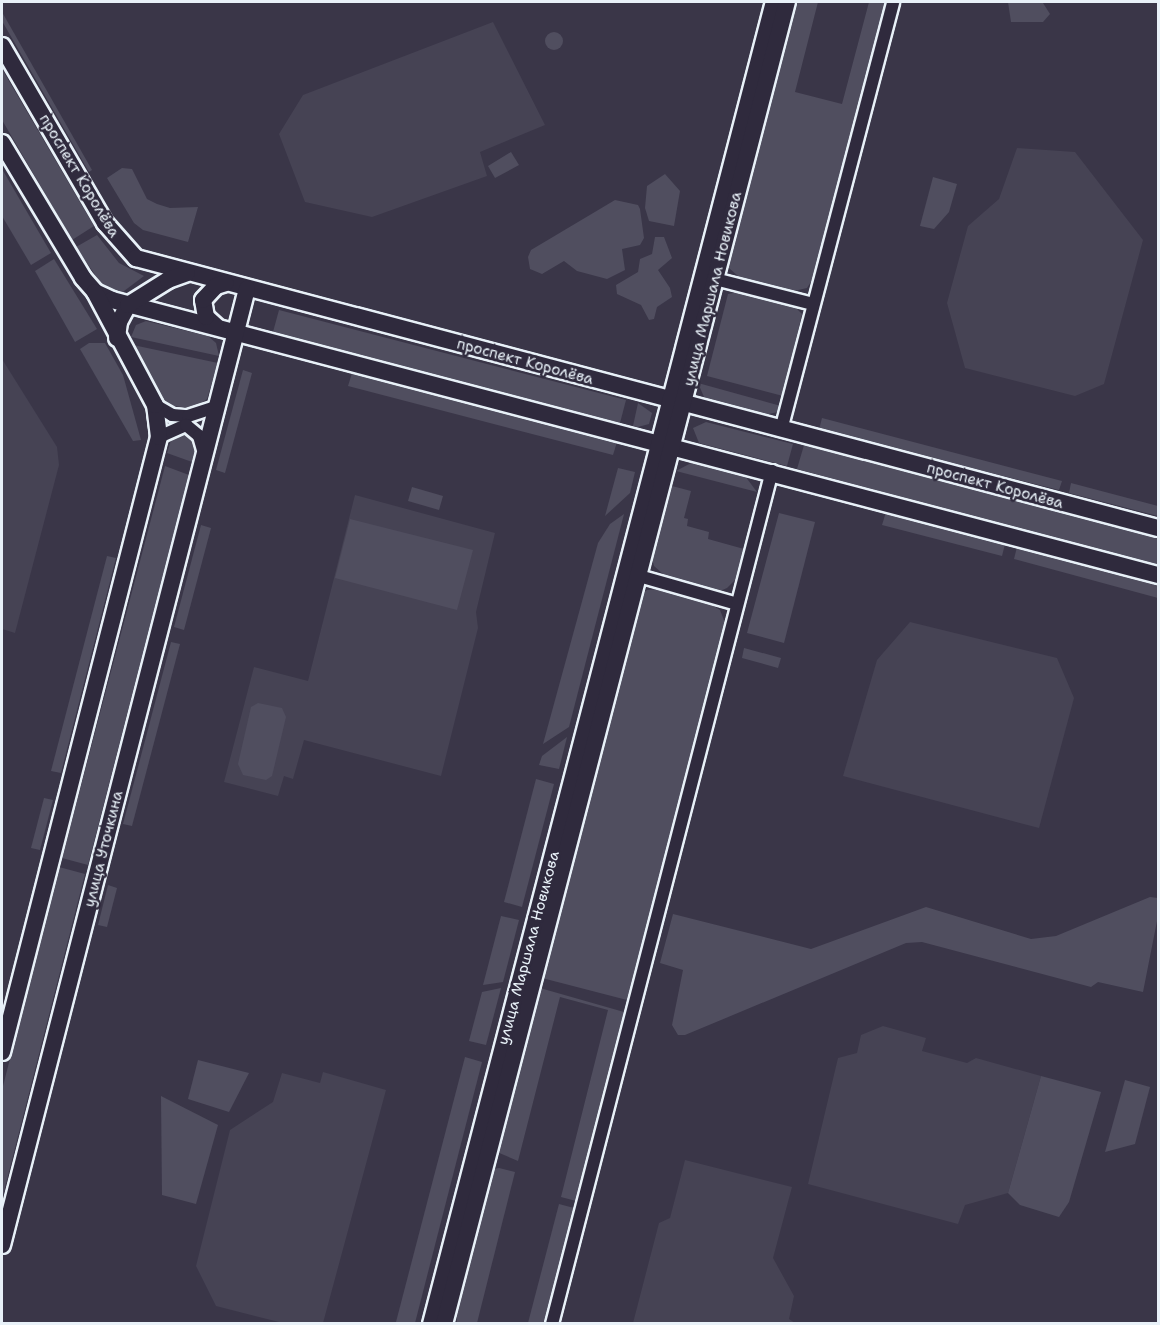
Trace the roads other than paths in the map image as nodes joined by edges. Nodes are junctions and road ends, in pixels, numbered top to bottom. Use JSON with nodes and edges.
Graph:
{"nodes":[{"id":1,"x":774,"y":2,"type":"edge"},
{"id":2,"x":787,"y":2,"type":"edge"},
{"id":3,"x":893,"y":2,"type":"edge"},
{"id":4,"x":2,"y":46,"type":"edge"},
{"id":5,"x":2,"y":143,"type":"edge"},
{"id":6,"x":187,"y":273,"type":"junction"},
{"id":7,"x":709,"y":278,"type":"junction"},
{"id":8,"x":226,"y":283,"type":"junction"},
{"id":9,"x":247,"y":289,"type":"junction"},
{"id":10,"x":95,"y":292,"type":"junction"},
{"id":11,"x":813,"y":304,"type":"junction"},
{"id":12,"x":128,"y":305,"type":"junction"},
{"id":13,"x":216,"y":326,"type":"junction"},
{"id":14,"x":236,"y":331,"type":"junction"},
{"id":15,"x":117,"y":338,"type":"junction"},
{"id":16,"x":677,"y":402,"type":"junction"},
{"id":17,"x":155,"y":405,"type":"junction"},
{"id":18,"x":216,"y":407,"type":"junction"},
{"id":19,"x":781,"y":430,"type":"junction"},
{"id":20,"x":159,"y":437,"type":"junction"},
{"id":21,"x":666,"y":443,"type":"junction"},
{"id":22,"x":204,"y":453,"type":"junction"},
{"id":23,"x":772,"y":471,"type":"junction"},
{"id":24,"x":1158,"y":528,"type":"edge"},
{"id":25,"x":632,"y":575,"type":"junction"},
{"id":26,"x":1158,"y":575,"type":"edge"},
{"id":27,"x":738,"y":604,"type":"junction"},
{"id":28,"x":2,"y":1052,"type":"edge"},
{"id":29,"x":2,"y":1245,"type":"edge"},
{"id":30,"x":431,"y":1323,"type":"edge"},
{"id":31,"x":444,"y":1323,"type":"edge"},
{"id":32,"x":552,"y":1323,"type":"edge"}],
"edges":[{"from":1,"to":7,"type":"street","name":"улица Маршала Новикова"},
{"from":2,"to":7,"type":"street","name":"улица Маршала Новикова"},
{"from":3,"to":11,"type":"street"},
{"from":4,"to":6,"type":"street","name":"проспект Королёва"},
{"from":5,"to":10,"type":"street"},
{"from":6,"to":8,"type":"street","name":"проспект Королёва"},
{"from":6,"to":12,"type":"street"},
{"from":7,"to":11,"type":"street"},
{"from":7,"to":16,"type":"street","name":"улица Маршала Новикова"},
{"from":8,"to":9,"type":"street","name":"проспект Королёва"},
{"from":8,"to":13,"type":"street"},
{"from":9,"to":14,"type":"street","name":"улица Уточкина"},
{"from":9,"to":16,"type":"street","name":"проспект Королёва"},
{"from":10,"to":12,"type":"street"},
{"from":10,"to":15,"type":"street"},
{"from":11,"to":19,"type":"street"},
{"from":12,"to":13,"type":"street"},
{"from":12,"to":15,"type":"street"},
{"from":13,"to":14,"type":"street"},
{"from":14,"to":18,"type":"street","name":"улица Уточкина"},
{"from":14,"to":21,"type":"street"},
{"from":15,"to":17,"type":"street"},
{"from":16,"to":19,"type":"street","name":"проспект Королёва"},
{"from":16,"to":21,"type":"street","name":"улица Маршала Новикова"},
{"from":17,"to":18,"type":"street"},
{"from":17,"to":20,"type":"street"},
{"from":18,"to":22,"type":"street","name":"улица Уточкина"},
{"from":19,"to":24,"type":"street","name":"проспект Королёва"},
{"from":20,"to":22,"type":"street"},
{"from":20,"to":28,"type":"street"},
{"from":21,"to":23,"type":"street"},
{"from":21,"to":25,"type":"street","name":"улица Маршала Новикова"},
{"from":22,"to":29,"type":"street","name":"улица Уточкина"},
{"from":23,"to":26,"type":"street"},
{"from":23,"to":27,"type":"street"},
{"from":25,"to":27,"type":"street"},
{"from":25,"to":30,"type":"street","name":"улица Маршала Новикова"},
{"from":25,"to":31,"type":"street","name":"улица Маршала Новикова"},
{"from":27,"to":32,"type":"street"}]}
